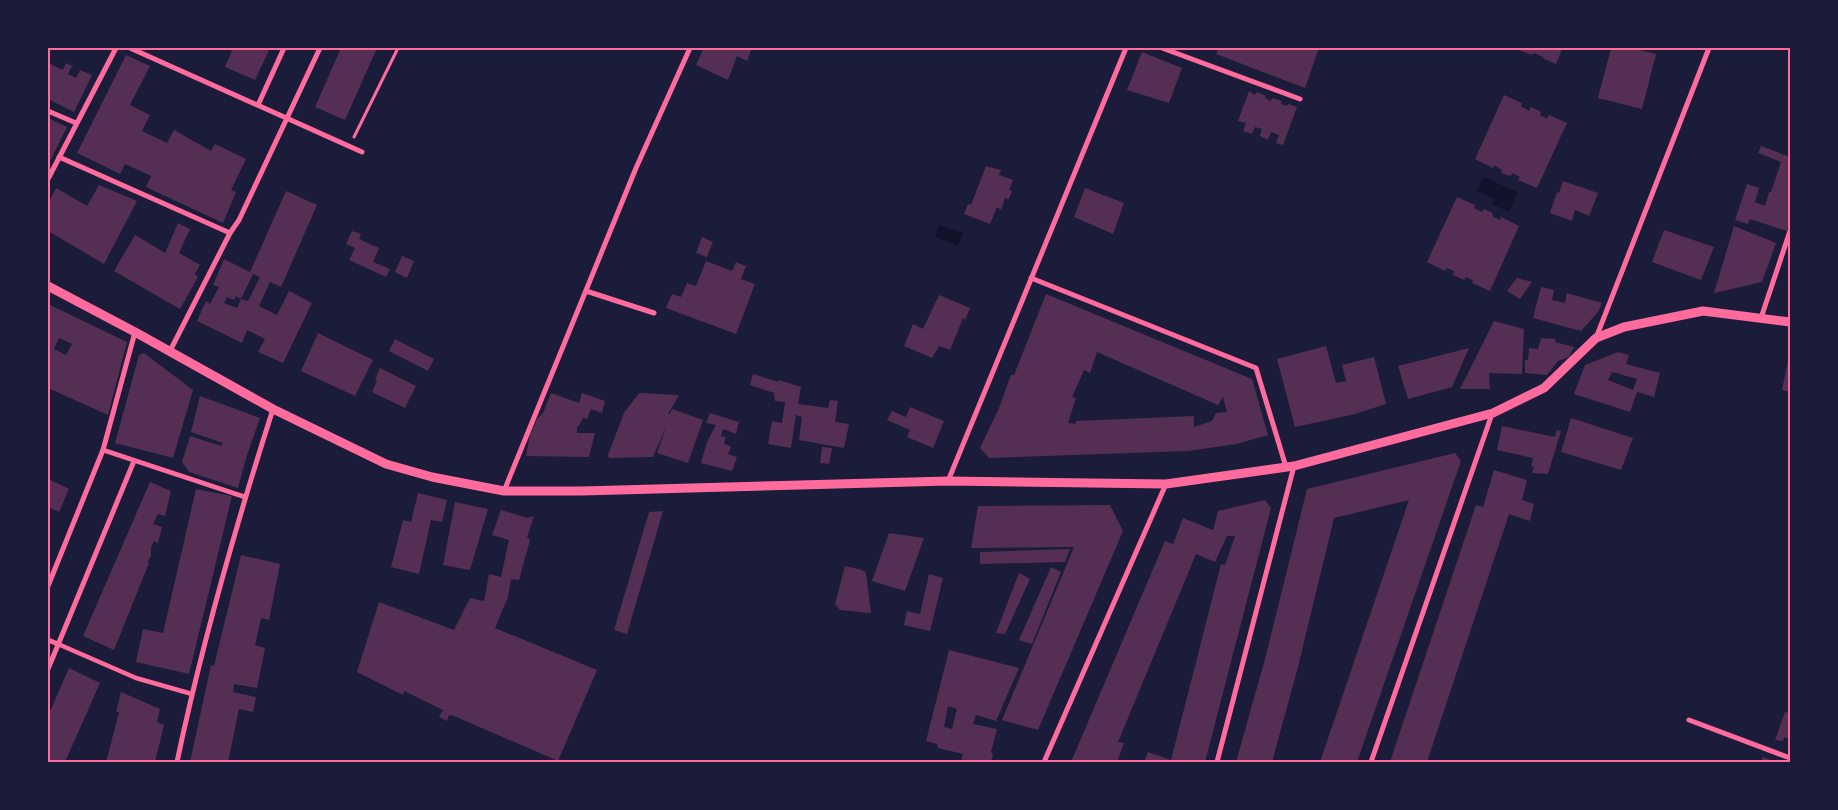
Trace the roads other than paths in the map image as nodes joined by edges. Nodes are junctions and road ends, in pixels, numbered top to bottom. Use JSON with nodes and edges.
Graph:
{"nodes":[{"id":1,"x":116,"y":48,"type":"edge"},
{"id":2,"x":130,"y":48,"type":"edge"},
{"id":3,"x":284,"y":48,"type":"edge"},
{"id":4,"x":320,"y":48,"type":"edge"},
{"id":5,"x":690,"y":48,"type":"edge"},
{"id":6,"x":1126,"y":48,"type":"edge"},
{"id":7,"x":1162,"y":48,"type":"edge"},
{"id":8,"x":1709,"y":48,"type":"edge"},
{"id":9,"x":1300,"y":100,"type":"dead end"},
{"id":10,"x":258,"y":106,"type":"junction"},
{"id":11,"x":48,"y":110,"type":"edge"},
{"id":12,"x":287,"y":118,"type":"junction"},
{"id":13,"x":76,"y":123,"type":"junction"},
{"id":14,"x":362,"y":152,"type":"dead end"},
{"id":15,"x":59,"y":157,"type":"junction"},
{"id":16,"x":48,"y":179,"type":"edge"},
{"id":17,"x":1790,"y":231,"type":"edge"},
{"id":18,"x":230,"y":233,"type":"junction"},
{"id":19,"x":1031,"y":278,"type":"junction"},
{"id":20,"x":48,"y":286,"type":"edge"},
{"id":21,"x":586,"y":291,"type":"junction"},
{"id":22,"x":654,"y":313,"type":"dead end"},
{"id":23,"x":1761,"y":318,"type":"junction"},
{"id":24,"x":1790,"y":322,"type":"edge"},
{"id":25,"x":135,"y":332,"type":"junction"},
{"id":26,"x":1596,"y":338,"type":"junction"},
{"id":27,"x":170,"y":351,"type":"junction"},
{"id":28,"x":273,"y":409,"type":"junction"},
{"id":29,"x":1493,"y":413,"type":"junction"},
{"id":30,"x":103,"y":450,"type":"junction"},
{"id":31,"x":134,"y":461,"type":"junction"},
{"id":32,"x":1290,"y":467,"type":"junction"},
{"id":33,"x":948,"y":481,"type":"junction"},
{"id":34,"x":1166,"y":484,"type":"junction"},
{"id":35,"x":504,"y":490,"type":"junction"},
{"id":36,"x":245,"y":497,"type":"junction"},
{"id":37,"x":48,"y":586,"type":"edge"},
{"id":38,"x":48,"y":640,"type":"edge"},
{"id":39,"x":58,"y":644,"type":"junction"},
{"id":40,"x":48,"y":669,"type":"edge"},
{"id":41,"x":192,"y":694,"type":"junction"},
{"id":42,"x":1689,"y":720,"type":"dead end"},
{"id":43,"x":1790,"y":758,"type":"edge"},
{"id":44,"x":177,"y":762,"type":"edge"},
{"id":45,"x":1044,"y":762,"type":"edge"},
{"id":46,"x":1217,"y":762,"type":"edge"},
{"id":47,"x":1371,"y":762,"type":"edge"}],
"edges":[{"from":1,"to":13,"type":"street"},
{"from":2,"to":10,"type":"street"},
{"from":3,"to":10,"type":"street"},
{"from":4,"to":12,"type":"street"},
{"from":5,"to":21,"type":"street"},
{"from":6,"to":19,"type":"street"},
{"from":7,"to":9,"type":"street"},
{"from":8,"to":26,"type":"street"},
{"from":10,"to":12,"type":"street"},
{"from":11,"to":13,"type":"street"},
{"from":12,"to":14,"type":"street"},
{"from":12,"to":18,"type":"street"},
{"from":13,"to":15,"type":"street"},
{"from":15,"to":16,"type":"street"},
{"from":15,"to":18,"type":"street"},
{"from":17,"to":23,"type":"street"},
{"from":18,"to":27,"type":"street"},
{"from":19,"to":32,"type":"street"},
{"from":19,"to":33,"type":"street"},
{"from":20,"to":25,"type":"street"},
{"from":21,"to":22,"type":"street"},
{"from":21,"to":35,"type":"street"},
{"from":23,"to":24,"type":"street"},
{"from":23,"to":26,"type":"street"},
{"from":25,"to":27,"type":"street"},
{"from":25,"to":30,"type":"street"},
{"from":26,"to":29,"type":"street"},
{"from":27,"to":28,"type":"street"},
{"from":28,"to":35,"type":"street"},
{"from":28,"to":36,"type":"street"},
{"from":29,"to":32,"type":"street"},
{"from":29,"to":47,"type":"street"},
{"from":30,"to":31,"type":"street"},
{"from":30,"to":37,"type":"street"},
{"from":31,"to":36,"type":"street"},
{"from":31,"to":39,"type":"street"},
{"from":32,"to":34,"type":"street"},
{"from":32,"to":46,"type":"street"},
{"from":33,"to":34,"type":"street"},
{"from":33,"to":35,"type":"street"},
{"from":34,"to":45,"type":"street"},
{"from":36,"to":41,"type":"street"},
{"from":38,"to":39,"type":"street"},
{"from":39,"to":40,"type":"street"},
{"from":39,"to":41,"type":"street"},
{"from":41,"to":44,"type":"street"},
{"from":42,"to":43,"type":"street"}]}
